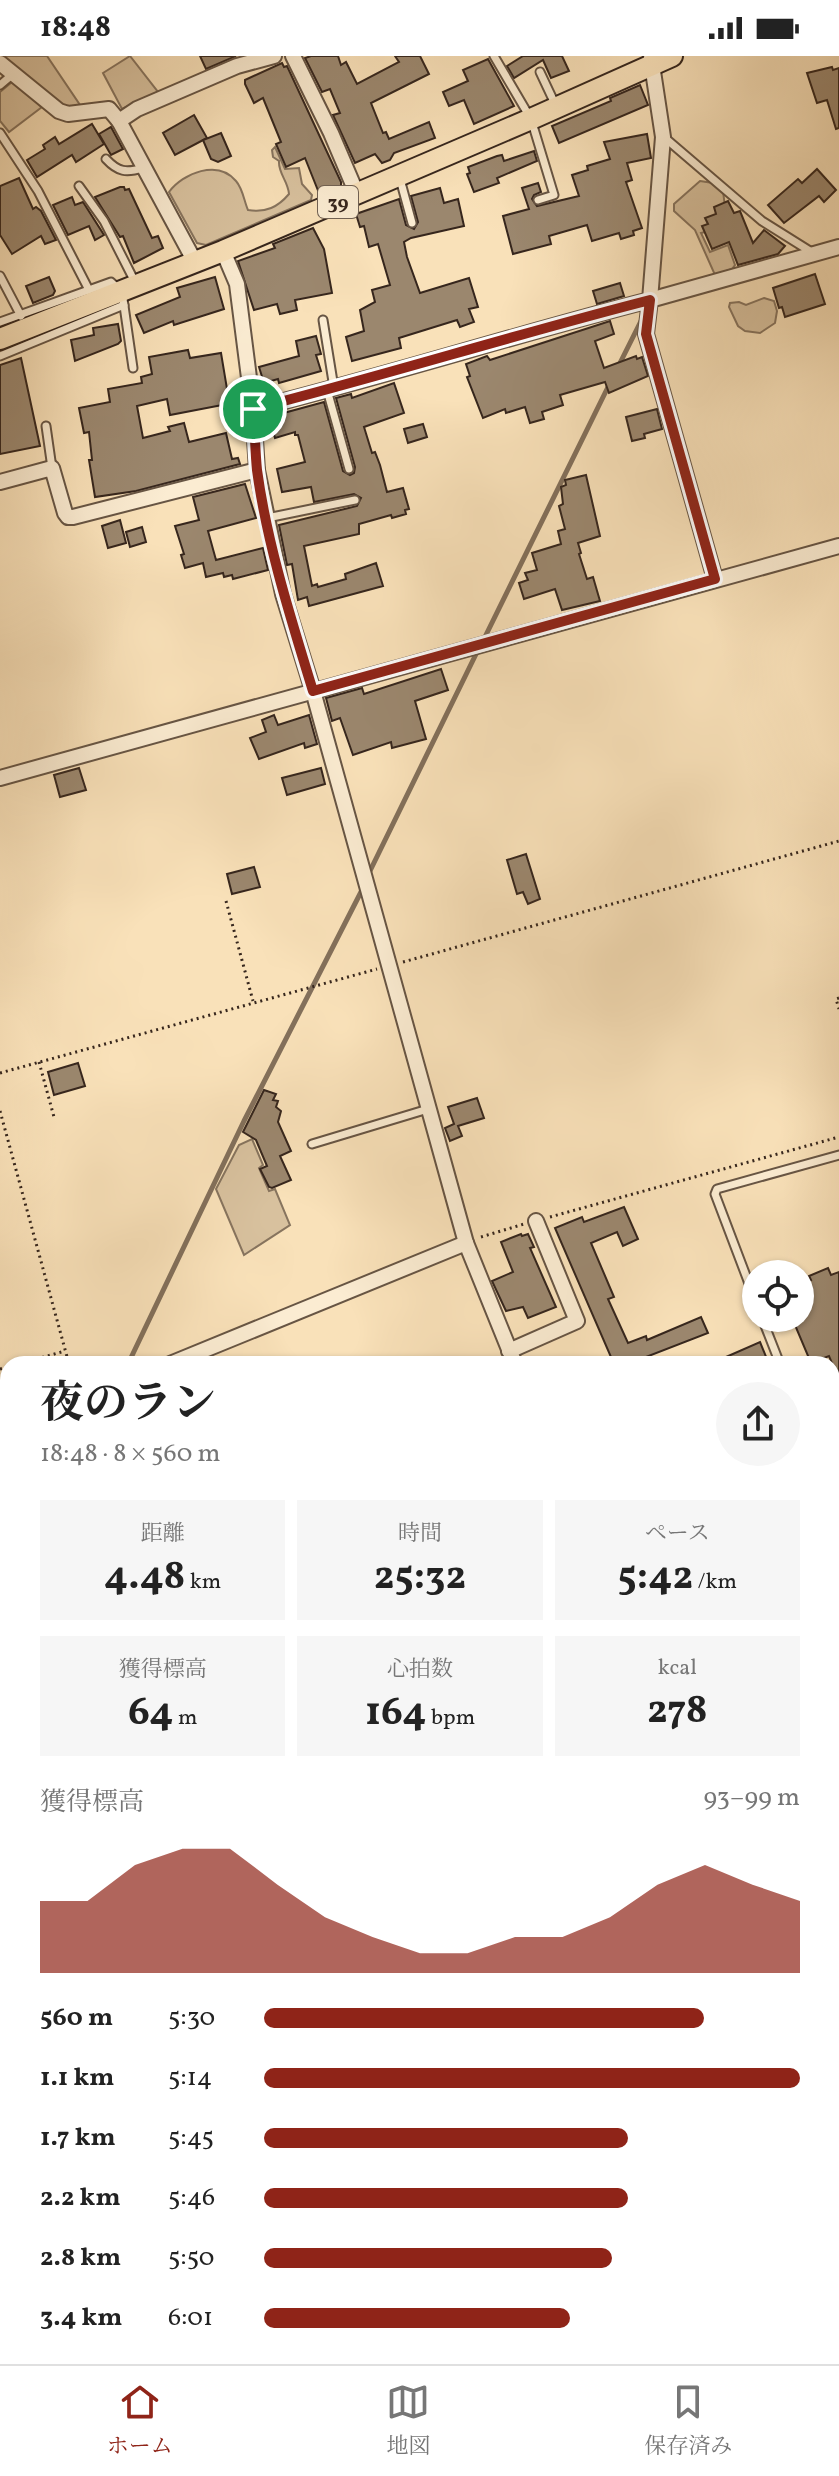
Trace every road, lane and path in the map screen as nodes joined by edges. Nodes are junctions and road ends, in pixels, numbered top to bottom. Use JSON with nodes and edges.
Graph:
{"nodes":[{"id":1,"x":274,"y":56,"type":"edge"},
{"id":2,"x":293,"y":56,"type":"edge"},
{"id":3,"x":494,"y":56,"type":"edge"},
{"id":4,"x":672,"y":56,"type":"edge"},
{"id":5,"x":234,"y":61,"type":"edge"},
{"id":6,"x":651,"y":61,"type":"edge"},
{"id":7,"x":0,"y":63,"type":"edge"},
{"id":8,"x":540,"y":72,"type":"dead end"},
{"id":9,"x":13,"y":74,"type":"junction"},
{"id":10,"x":0,"y":85,"type":"edge"},
{"id":11,"x":556,"y":107,"type":"junction"},
{"id":12,"x":531,"y":119,"type":"junction"},
{"id":13,"x":119,"y":121,"type":"junction"},
{"id":14,"x":0,"y":133,"type":"edge"},
{"id":15,"x":663,"y":137,"type":"junction"},
{"id":16,"x":106,"y":159,"type":"dead end"},
{"id":17,"x":143,"y":168,"type":"junction"},
{"id":18,"x":399,"y":175,"type":"junction"},
{"id":19,"x":79,"y":186,"type":"dead end"},
{"id":20,"x":357,"y":194,"type":"junction"},
{"id":21,"x":538,"y":200,"type":"dead end"},
{"id":22,"x":412,"y":223,"type":"dead end"},
{"id":23,"x":839,"y":247,"type":"edge"},
{"id":24,"x":223,"y":251,"type":"junction"},
{"id":25,"x":814,"y":254,"type":"junction"},
{"id":26,"x":195,"y":262,"type":"junction"},
{"id":27,"x":0,"y":276,"type":"edge"},
{"id":28,"x":89,"y":290,"type":"junction"},
{"id":29,"x":128,"y":294,"type":"junction"},
{"id":30,"x":650,"y":300,"type":"junction"},
{"id":31,"x":21,"y":316,"type":"junction"},
{"id":32,"x":323,"y":320,"type":"dead end"},
{"id":33,"x":0,"y":322,"type":"edge"},
{"id":34,"x":0,"y":339,"type":"edge"},
{"id":35,"x":0,"y":356,"type":"edge"},
{"id":36,"x":133,"y":368,"type":"dead end"},
{"id":37,"x":330,"y":389,"type":"junction"},
{"id":38,"x":253,"y":409,"type":"junction"},
{"id":39,"x":46,"y":426,"type":"dead end"},
{"id":40,"x":52,"y":468,"type":"junction"},
{"id":41,"x":349,"y":469,"type":"dead end"},
{"id":42,"x":257,"y":470,"type":"junction"},
{"id":43,"x":0,"y":482,"type":"edge"},
{"id":44,"x":355,"y":500,"type":"dead end"},
{"id":45,"x":267,"y":518,"type":"junction"},
{"id":46,"x":839,"y":546,"type":"edge"},
{"id":47,"x":715,"y":579,"type":"junction"},
{"id":48,"x":313,"y":691,"type":"junction"},
{"id":49,"x":0,"y":778,"type":"edge"},
{"id":50,"x":839,"y":841,"type":"edge"},
{"id":51,"x":226,"y":901,"type":"dead end"},
{"id":52,"x":390,"y":965,"type":"junction"},
{"id":53,"x":839,"y":998,"type":"edge"},
{"id":54,"x":254,"y":1003,"type":"junction"},
{"id":55,"x":839,"y":1009,"type":"edge"},
{"id":56,"x":39,"y":1062,"type":"junction"},
{"id":57,"x":0,"y":1073,"type":"edge"},
{"id":58,"x":430,"y":1109,"type":"junction"},
{"id":59,"x":0,"y":1111,"type":"edge"},
{"id":60,"x":54,"y":1117,"type":"dead end"},
{"id":61,"x":839,"y":1137,"type":"edge"},
{"id":62,"x":312,"y":1144,"type":"dead end"},
{"id":63,"x":839,"y":1155,"type":"edge"},
{"id":64,"x":536,"y":1221,"type":"junction"},
{"id":65,"x":466,"y":1243,"type":"junction"},
{"id":66,"x":742,"y":1265,"type":"edge"},
{"id":67,"x":767,"y":1332,"type":"edge"},
{"id":68,"x":65,"y":1351,"type":"junction"},
{"id":69,"x":47,"y":1356,"type":"edge"},
{"id":70,"x":67,"y":1356,"type":"edge"},
{"id":71,"x":190,"y":1356,"type":"edge"},
{"id":72,"x":512,"y":1356,"type":"edge"},
{"id":73,"x":514,"y":1356,"type":"edge"},
{"id":74,"x":777,"y":1356,"type":"edge"}],
"edges":[{"from":1,"to":5,"type":"street"},
{"from":2,"to":20,"type":"street"},
{"from":3,"to":12,"type":"lane"},
{"from":4,"to":6,"type":"main road","number":"39"},
{"from":5,"to":13,"type":"street"},
{"from":6,"to":11,"type":"main road","number":"39"},
{"from":6,"to":15,"type":"street"},
{"from":7,"to":9,"type":"street"},
{"from":8,"to":11,"type":"lane"},
{"from":9,"to":10,"type":"lane"},
{"from":9,"to":13,"type":"street"},
{"from":11,"to":12,"type":"main road","number":"39"},
{"from":12,"to":18,"type":"main road","number":"39"},
{"from":12,"to":21,"type":"lane"},
{"from":13,"to":17,"type":"street"},
{"from":14,"to":28,"type":"lane"},
{"from":15,"to":25,"type":"lane"},
{"from":15,"to":30,"type":"street"},
{"from":16,"to":17,"type":"lane"},
{"from":17,"to":26,"type":"street"},
{"from":18,"to":20,"type":"main road","number":"39"},
{"from":18,"to":22,"type":"lane"},
{"from":19,"to":29,"type":"lane"},
{"from":20,"to":24,"type":"main road","number":"39"},
{"from":23,"to":25,"type":"street"},
{"from":24,"to":26,"type":"main road","number":"39"},
{"from":24,"to":38,"type":"street"},
{"from":25,"to":30,"type":"street"},
{"from":26,"to":29,"type":"main road","number":"39"},
{"from":27,"to":31,"type":"lane"},
{"from":28,"to":29,"type":"lane"},
{"from":28,"to":31,"type":"lane"},
{"from":29,"to":34,"type":"main road","number":"39"},
{"from":29,"to":35,"type":"lane"},
{"from":29,"to":36,"type":"lane"},
{"from":30,"to":37,"type":"street"},
{"from":30,"to":47,"type":"street"},
{"from":31,"to":33,"type":"lane"},
{"from":32,"to":37,"type":"lane"},
{"from":37,"to":38,"type":"street"},
{"from":37,"to":41,"type":"lane"},
{"from":38,"to":42,"type":"street"},
{"from":39,"to":40,"type":"lane"},
{"from":40,"to":42,"type":"street"},
{"from":40,"to":43,"type":"street"},
{"from":42,"to":45,"type":"street"},
{"from":44,"to":45,"type":"lane"},
{"from":45,"to":48,"type":"street"},
{"from":46,"to":47,"type":"street"},
{"from":47,"to":48,"type":"street"},
{"from":48,"to":49,"type":"street"},
{"from":48,"to":52,"type":"street"},
{"from":50,"to":52,"type":"path"},
{"from":51,"to":54,"type":"path"},
{"from":52,"to":54,"type":"path"},
{"from":52,"to":58,"type":"street"},
{"from":53,"to":55,"type":"path"},
{"from":54,"to":56,"type":"path"},
{"from":56,"to":57,"type":"path"},
{"from":56,"to":60,"type":"path"},
{"from":58,"to":62,"type":"lane"},
{"from":58,"to":65,"type":"street"},
{"from":59,"to":68,"type":"path"},
{"from":61,"to":64,"type":"path"},
{"from":63,"to":66,"type":"lane"},
{"from":64,"to":65,"type":"path"},
{"from":64,"to":73,"type":"street"},
{"from":65,"to":71,"type":"street"},
{"from":65,"to":72,"type":"street"},
{"from":67,"to":74,"type":"lane"},
{"from":68,"to":69,"type":"path"},
{"from":68,"to":70,"type":"path"}]}
